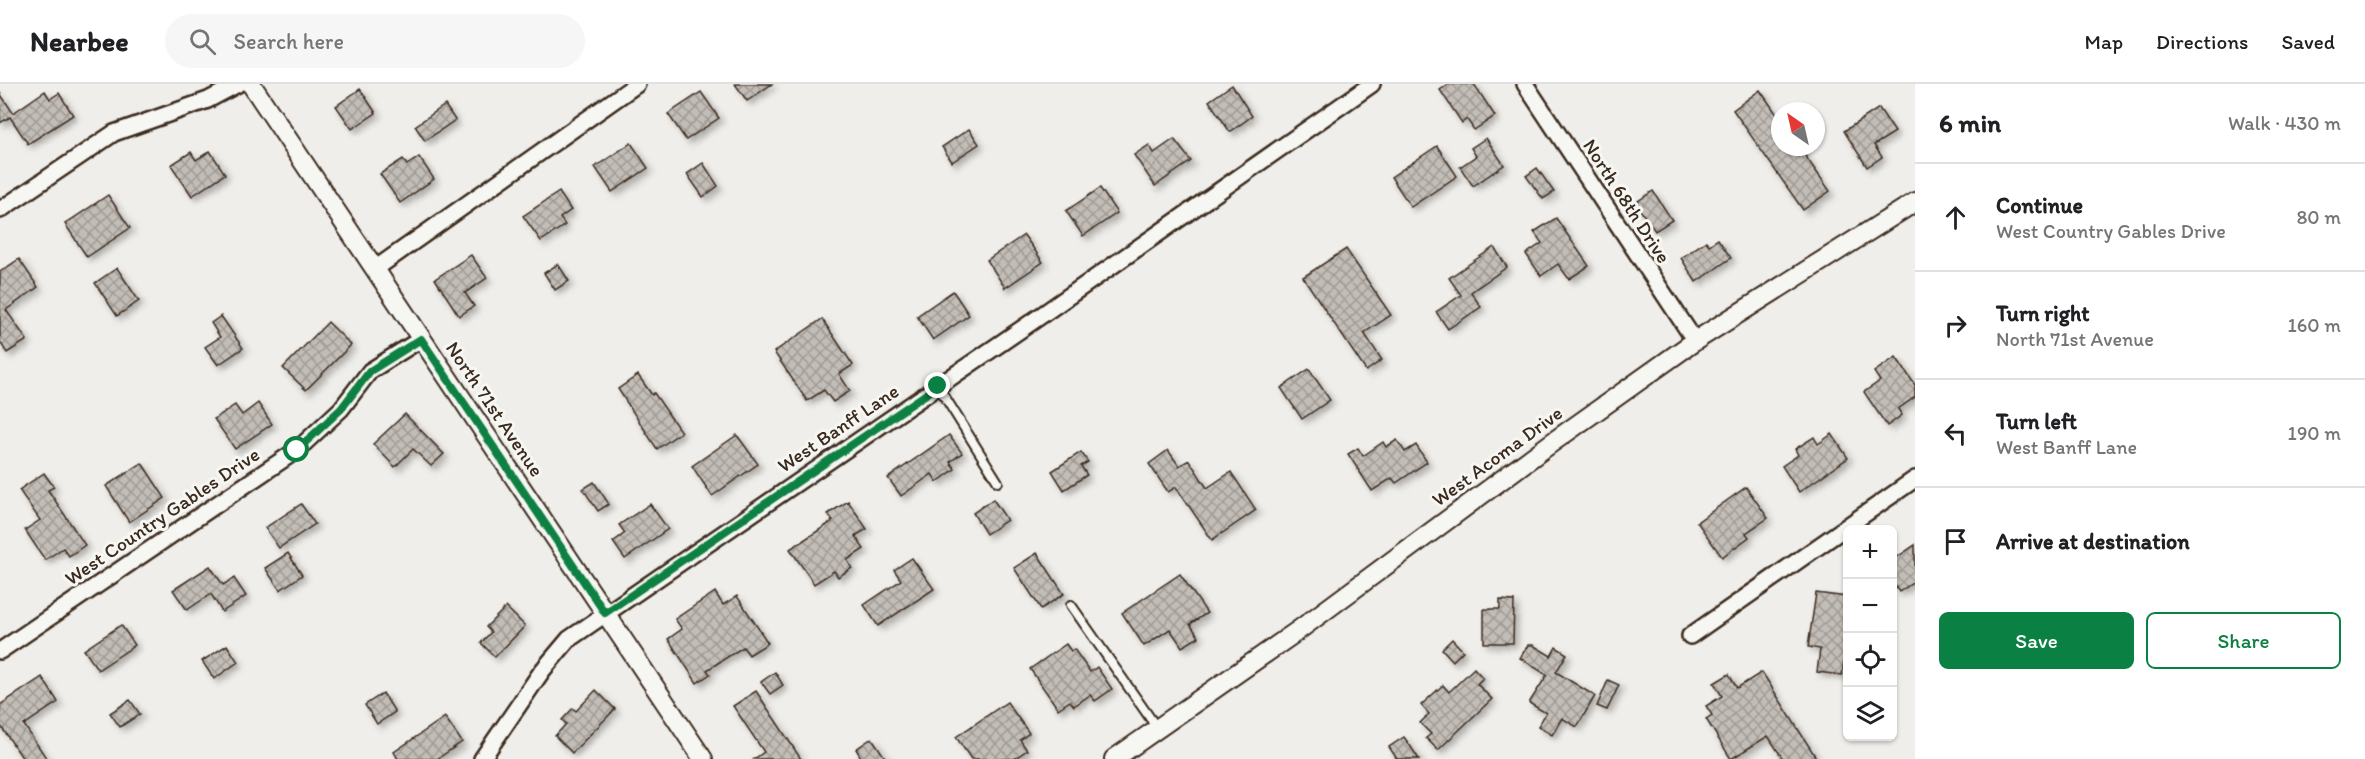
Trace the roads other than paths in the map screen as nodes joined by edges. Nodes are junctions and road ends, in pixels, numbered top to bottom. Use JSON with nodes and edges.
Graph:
{"nodes":[{"id":1,"x":238,"y":84,"type":"edge"},
{"id":2,"x":251,"y":84,"type":"edge"},
{"id":3,"x":637,"y":84,"type":"edge"},
{"id":4,"x":1372,"y":84,"type":"edge"},
{"id":5,"x":1525,"y":84,"type":"edge"},
{"id":6,"x":1915,"y":202,"type":"edge"},
{"id":7,"x":0,"y":210,"type":"edge"},
{"id":8,"x":375,"y":268,"type":"junction"},
{"id":9,"x":421,"y":339,"type":"junction"},
{"id":10,"x":1695,"y":341,"type":"junction"},
{"id":11,"x":938,"y":386,"type":"junction"},
{"id":12,"x":1915,"y":479,"type":"edge"},
{"id":13,"x":998,"y":482,"type":"dead end"},
{"id":14,"x":1071,"y":605,"type":"dead end"},
{"id":15,"x":605,"y":613,"type":"junction"},
{"id":16,"x":1690,"y":636,"type":"dead end"},
{"id":17,"x":0,"y":651,"type":"edge"},
{"id":18,"x":1158,"y":729,"type":"junction"},
{"id":19,"x":482,"y":759,"type":"edge"},
{"id":20,"x":704,"y":759,"type":"edge"},
{"id":21,"x":1114,"y":759,"type":"edge"}],
"edges":[{"from":1,"to":7,"type":"street"},
{"from":2,"to":8,"type":"street","name":"North 71st Avenue"},
{"from":3,"to":8,"type":"street"},
{"from":4,"to":11,"type":"street","name":"West Banff Lane"},
{"from":5,"to":10,"type":"street","name":"North 68th Drive"},
{"from":6,"to":10,"type":"street","name":"West Acoma Drive"},
{"from":8,"to":9,"type":"street","name":"North 71st Avenue"},
{"from":9,"to":15,"type":"street","name":"North 71st Avenue"},
{"from":9,"to":17,"type":"street","name":"West Country Gables Drive"},
{"from":10,"to":18,"type":"street","name":"West Acoma Drive"},
{"from":11,"to":13,"type":"lane"},
{"from":11,"to":15,"type":"street","name":"West Banff Lane"},
{"from":12,"to":16,"type":"street"},
{"from":14,"to":18,"type":"lane"},
{"from":15,"to":19,"type":"street","name":"West Banff Lane"},
{"from":15,"to":20,"type":"street","name":"North 71st Avenue"},
{"from":18,"to":21,"type":"street","name":"West Acoma Drive"}]}
